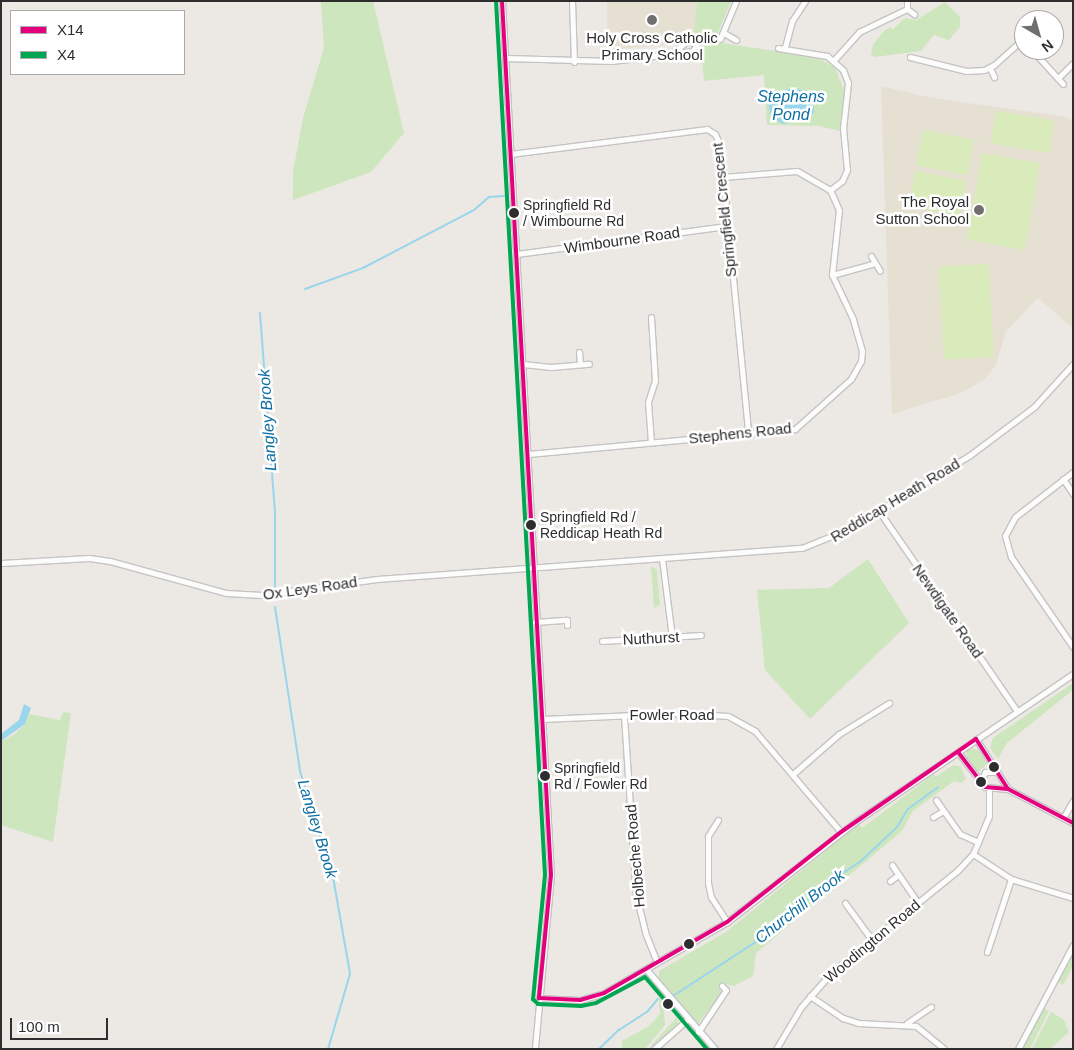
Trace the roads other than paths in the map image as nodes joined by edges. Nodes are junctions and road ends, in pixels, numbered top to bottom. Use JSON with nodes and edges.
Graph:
{"nodes":[{"id":1,"x":502,"y":1,"type":"edge"},
{"id":2,"x":572,"y":1,"type":"edge"},
{"id":3,"x":736,"y":1,"type":"edge"},
{"id":4,"x":805,"y":1,"type":"edge"},
{"id":5,"x":907,"y":1,"type":"edge"},
{"id":6,"x":907,"y":9,"type":"junction"},
{"id":7,"x":914,"y":14,"type":"dead end"},
{"id":8,"x":724,"y":33,"type":"junction"},
{"id":9,"x":720,"y":39,"type":"dead end"},
{"id":10,"x":736,"y":40,"type":"dead end"},
{"id":11,"x":778,"y":48,"type":"dead end"},
{"id":12,"x":785,"y":48,"type":"junction"},
{"id":13,"x":1014,"y":48,"type":"edge"},
{"id":14,"x":927,"y":53,"type":"dead end"},
{"id":15,"x":673,"y":54,"type":"dead end"},
{"id":16,"x":910,"y":57,"type":"dead end"},
{"id":17,"x":506,"y":58,"type":"junction"},
{"id":18,"x":834,"y":60,"type":"junction"},
{"id":19,"x":926,"y":60,"type":"junction"},
{"id":20,"x":1041,"y":60,"type":"edge"},
{"id":21,"x":574,"y":62,"type":"junction"},
{"id":22,"x":1073,"y":63,"type":"edge"},
{"id":23,"x":990,"y":68,"type":"junction"},
{"id":24,"x":994,"y":78,"type":"dead end"},
{"id":25,"x":1058,"y":78,"type":"junction"},
{"id":26,"x":1064,"y":84,"type":"dead end"},
{"id":27,"x":510,"y":154,"type":"junction"},
{"id":28,"x":722,"y":177,"type":"junction"},
{"id":29,"x":830,"y":190,"type":"junction"},
{"id":30,"x":726,"y":226,"type":"junction"},
{"id":31,"x":517,"y":254,"type":"junction"},
{"id":32,"x":870,"y":256,"type":"dead end"},
{"id":33,"x":872,"y":264,"type":"junction"},
{"id":34,"x":880,"y":270,"type":"dead end"},
{"id":35,"x":832,"y":275,"type":"junction"},
{"id":36,"x":651,"y":317,"type":"dead end"},
{"id":37,"x":579,"y":352,"type":"dead end"},
{"id":38,"x":523,"y":364,"type":"junction"},
{"id":39,"x":580,"y":364,"type":"junction"},
{"id":40,"x":589,"y":364,"type":"dead end"},
{"id":41,"x":1073,"y":364,"type":"edge"},
{"id":42,"x":748,"y":433,"type":"junction"},
{"id":43,"x":651,"y":442,"type":"junction"},
{"id":44,"x":528,"y":454,"type":"junction"},
{"id":45,"x":1073,"y":472,"type":"edge"},
{"id":46,"x":1063,"y":479,"type":"junction"},
{"id":47,"x":1073,"y":494,"type":"edge"},
{"id":48,"x":879,"y":511,"type":"junction"},
{"id":49,"x":662,"y":559,"type":"junction"},
{"id":50,"x":1,"y":563,"type":"edge"},
{"id":51,"x":533,"y":568,"type":"junction"},
{"id":52,"x":535,"y":622,"type":"junction"},
{"id":53,"x":567,"y":625,"type":"dead end"},
{"id":54,"x":701,"y":635,"type":"dead end"},
{"id":55,"x":672,"y":637,"type":"junction"},
{"id":56,"x":602,"y":641,"type":"dead end"},
{"id":57,"x":1073,"y":646,"type":"edge"},
{"id":58,"x":1073,"y":674,"type":"edge"},
{"id":59,"x":889,"y":703,"type":"dead end"},
{"id":60,"x":1017,"y":712,"type":"junction"},
{"id":61,"x":624,"y":716,"type":"junction"},
{"id":62,"x":542,"y":719,"type":"junction"},
{"id":63,"x":976,"y":739,"type":"junction"},
{"id":64,"x":958,"y":752,"type":"junction"},
{"id":65,"x":792,"y":774,"type":"junction"},
{"id":66,"x":998,"y":774,"type":"junction"},
{"id":67,"x":982,"y":784,"type":"junction"},
{"id":68,"x":991,"y":788,"type":"junction"},
{"id":69,"x":1008,"y":789,"type":"junction"},
{"id":70,"x":936,"y":800,"type":"dead end"},
{"id":71,"x":1073,"y":801,"type":"edge"},
{"id":72,"x":943,"y":811,"type":"junction"},
{"id":73,"x":933,"y":817,"type":"dead end"},
{"id":74,"x":1063,"y":818,"type":"junction"},
{"id":75,"x":718,"y":820,"type":"dead end"},
{"id":76,"x":1073,"y":823,"type":"edge"},
{"id":77,"x":841,"y":832,"type":"junction"},
{"id":78,"x":978,"y":842,"type":"junction"},
{"id":79,"x":972,"y":854,"type":"junction"},
{"id":80,"x":892,"y":865,"type":"dead end"},
{"id":81,"x":898,"y":875,"type":"junction"},
{"id":82,"x":1011,"y":879,"type":"junction"},
{"id":83,"x":890,"y":881,"type":"dead end"},
{"id":84,"x":1073,"y":898,"type":"edge"},
{"id":85,"x":845,"y":903,"type":"dead end"},
{"id":86,"x":918,"y":903,"type":"junction"},
{"id":87,"x":727,"y":922,"type":"junction"},
{"id":88,"x":872,"y":940,"type":"junction"},
{"id":89,"x":1073,"y":945,"type":"edge"},
{"id":90,"x":987,"y":952,"type":"dead end"},
{"id":91,"x":657,"y":962,"type":"junction"},
{"id":92,"x":646,"y":969,"type":"junction"},
{"id":93,"x":722,"y":986,"type":"dead end"},
{"id":94,"x":810,"y":996,"type":"junction"},
{"id":95,"x":539,"y":998,"type":"junction"},
{"id":96,"x":931,"y":1007,"type":"dead end"},
{"id":97,"x":687,"y":1020,"type":"junction"},
{"id":98,"x":907,"y":1023,"type":"junction"},
{"id":99,"x":698,"y":1032,"type":"junction"},
{"id":100,"x":936,"y":1046,"type":"edge"},
{"id":101,"x":535,"y":1049,"type":"edge"},
{"id":102,"x":654,"y":1049,"type":"edge"},
{"id":103,"x":714,"y":1049,"type":"edge"},
{"id":104,"x":776,"y":1049,"type":"edge"},
{"id":105,"x":944,"y":1049,"type":"edge"},
{"id":106,"x":1018,"y":1049,"type":"edge"}],
"edges":[{"from":1,"to":17,"type":"street"},
{"from":2,"to":21,"type":"street"},
{"from":3,"to":8,"type":"street"},
{"from":4,"to":12,"type":"street"},
{"from":5,"to":6,"type":"street"},
{"from":6,"to":7,"type":"street"},
{"from":6,"to":18,"type":"street"},
{"from":8,"to":9,"type":"street"},
{"from":8,"to":10,"type":"street"},
{"from":11,"to":12,"type":"street"},
{"from":12,"to":18,"type":"street"},
{"from":13,"to":23,"type":"street"},
{"from":14,"to":19,"type":"street"},
{"from":15,"to":21,"type":"street"},
{"from":16,"to":19,"type":"street"},
{"from":17,"to":21,"type":"street"},
{"from":17,"to":27,"type":"street"},
{"from":18,"to":29,"type":"street"},
{"from":19,"to":23,"type":"street"},
{"from":20,"to":25,"type":"street"},
{"from":22,"to":25,"type":"street"},
{"from":23,"to":24,"type":"street"},
{"from":25,"to":26,"type":"street"},
{"from":27,"to":28,"type":"street","name":"Springfield Crescent"},
{"from":27,"to":31,"type":"street"},
{"from":28,"to":29,"type":"street"},
{"from":28,"to":30,"type":"street","name":"Springfield Crescent"},
{"from":29,"to":35,"type":"street","name":"Stephens Road"},
{"from":30,"to":31,"type":"street","name":"Wimbourne Road"},
{"from":30,"to":42,"type":"street","name":"Springfield Crescent"},
{"from":31,"to":38,"type":"street"},
{"from":32,"to":33,"type":"street"},
{"from":33,"to":34,"type":"street"},
{"from":33,"to":35,"type":"street"},
{"from":35,"to":42,"type":"street","name":"Stephens Road"},
{"from":36,"to":43,"type":"street"},
{"from":37,"to":39,"type":"street"},
{"from":38,"to":39,"type":"street"},
{"from":38,"to":44,"type":"street"},
{"from":39,"to":40,"type":"street"},
{"from":41,"to":48,"type":"street","name":"Reddicap Heath Road"},
{"from":42,"to":43,"type":"street","name":"Stephens Road"},
{"from":43,"to":44,"type":"street","name":"Stephens Road"},
{"from":44,"to":51,"type":"street"},
{"from":45,"to":46,"type":"street"},
{"from":46,"to":47,"type":"street"},
{"from":46,"to":57,"type":"street"},
{"from":48,"to":49,"type":"street","name":"Reddicap Heath Road"},
{"from":48,"to":60,"type":"street","name":"Newdigate Road"},
{"from":49,"to":51,"type":"street","name":"Reddicap Heath Road"},
{"from":49,"to":55,"type":"street"},
{"from":50,"to":51,"type":"street","name":"Ox Leys Road"},
{"from":51,"to":52,"type":"street"},
{"from":52,"to":53,"type":"street"},
{"from":52,"to":62,"type":"street"},
{"from":54,"to":55,"type":"street","name":"Nuthurst"},
{"from":55,"to":56,"type":"street","name":"Nuthurst"},
{"from":58,"to":60,"type":"street"},
{"from":59,"to":65,"type":"street"},
{"from":60,"to":63,"type":"street"},
{"from":61,"to":62,"type":"street","name":"Fowler Road"},
{"from":61,"to":65,"type":"street","name":"Fowler Road"},
{"from":61,"to":91,"type":"street","name":"Holbeche Road"},
{"from":62,"to":95,"type":"street"},
{"from":63,"to":64,"type":"street"},
{"from":63,"to":66,"type":"street"},
{"from":64,"to":67,"type":"street"},
{"from":64,"to":77,"type":"street"},
{"from":65,"to":77,"type":"street","name":"Fowler Road"},
{"from":66,"to":67,"type":"street"},
{"from":66,"to":68,"type":"street"},
{"from":66,"to":69,"type":"street"},
{"from":67,"to":68,"type":"street"},
{"from":68,"to":69,"type":"street"},
{"from":68,"to":78,"type":"street","name":"Woodington Road"},
{"from":69,"to":74,"type":"street"},
{"from":70,"to":72,"type":"street"},
{"from":71,"to":74,"type":"street"},
{"from":72,"to":73,"type":"street"},
{"from":72,"to":78,"type":"street"},
{"from":74,"to":76,"type":"street"},
{"from":75,"to":87,"type":"street"},
{"from":77,"to":87,"type":"street"},
{"from":78,"to":79,"type":"street","name":"Woodington Road"},
{"from":79,"to":82,"type":"street"},
{"from":79,"to":86,"type":"street","name":"Woodington Road"},
{"from":80,"to":81,"type":"street"},
{"from":81,"to":83,"type":"street"},
{"from":81,"to":86,"type":"street"},
{"from":82,"to":84,"type":"street"},
{"from":82,"to":90,"type":"street"},
{"from":85,"to":88,"type":"street"},
{"from":86,"to":88,"type":"street","name":"Woodington Road"},
{"from":87,"to":91,"type":"street"},
{"from":88,"to":94,"type":"street","name":"Woodington Road"},
{"from":89,"to":106,"type":"street"},
{"from":91,"to":92,"type":"street"},
{"from":92,"to":95,"type":"street"},
{"from":92,"to":97,"type":"street"},
{"from":93,"to":99,"type":"street"},
{"from":94,"to":98,"type":"street"},
{"from":94,"to":104,"type":"street","name":"Woodington Road"},
{"from":95,"to":101,"type":"street"},
{"from":96,"to":98,"type":"street"},
{"from":97,"to":99,"type":"street"},
{"from":97,"to":102,"type":"street"},
{"from":98,"to":100,"type":"street"},
{"from":99,"to":103,"type":"street"},
{"from":100,"to":105,"type":"street"}]}
